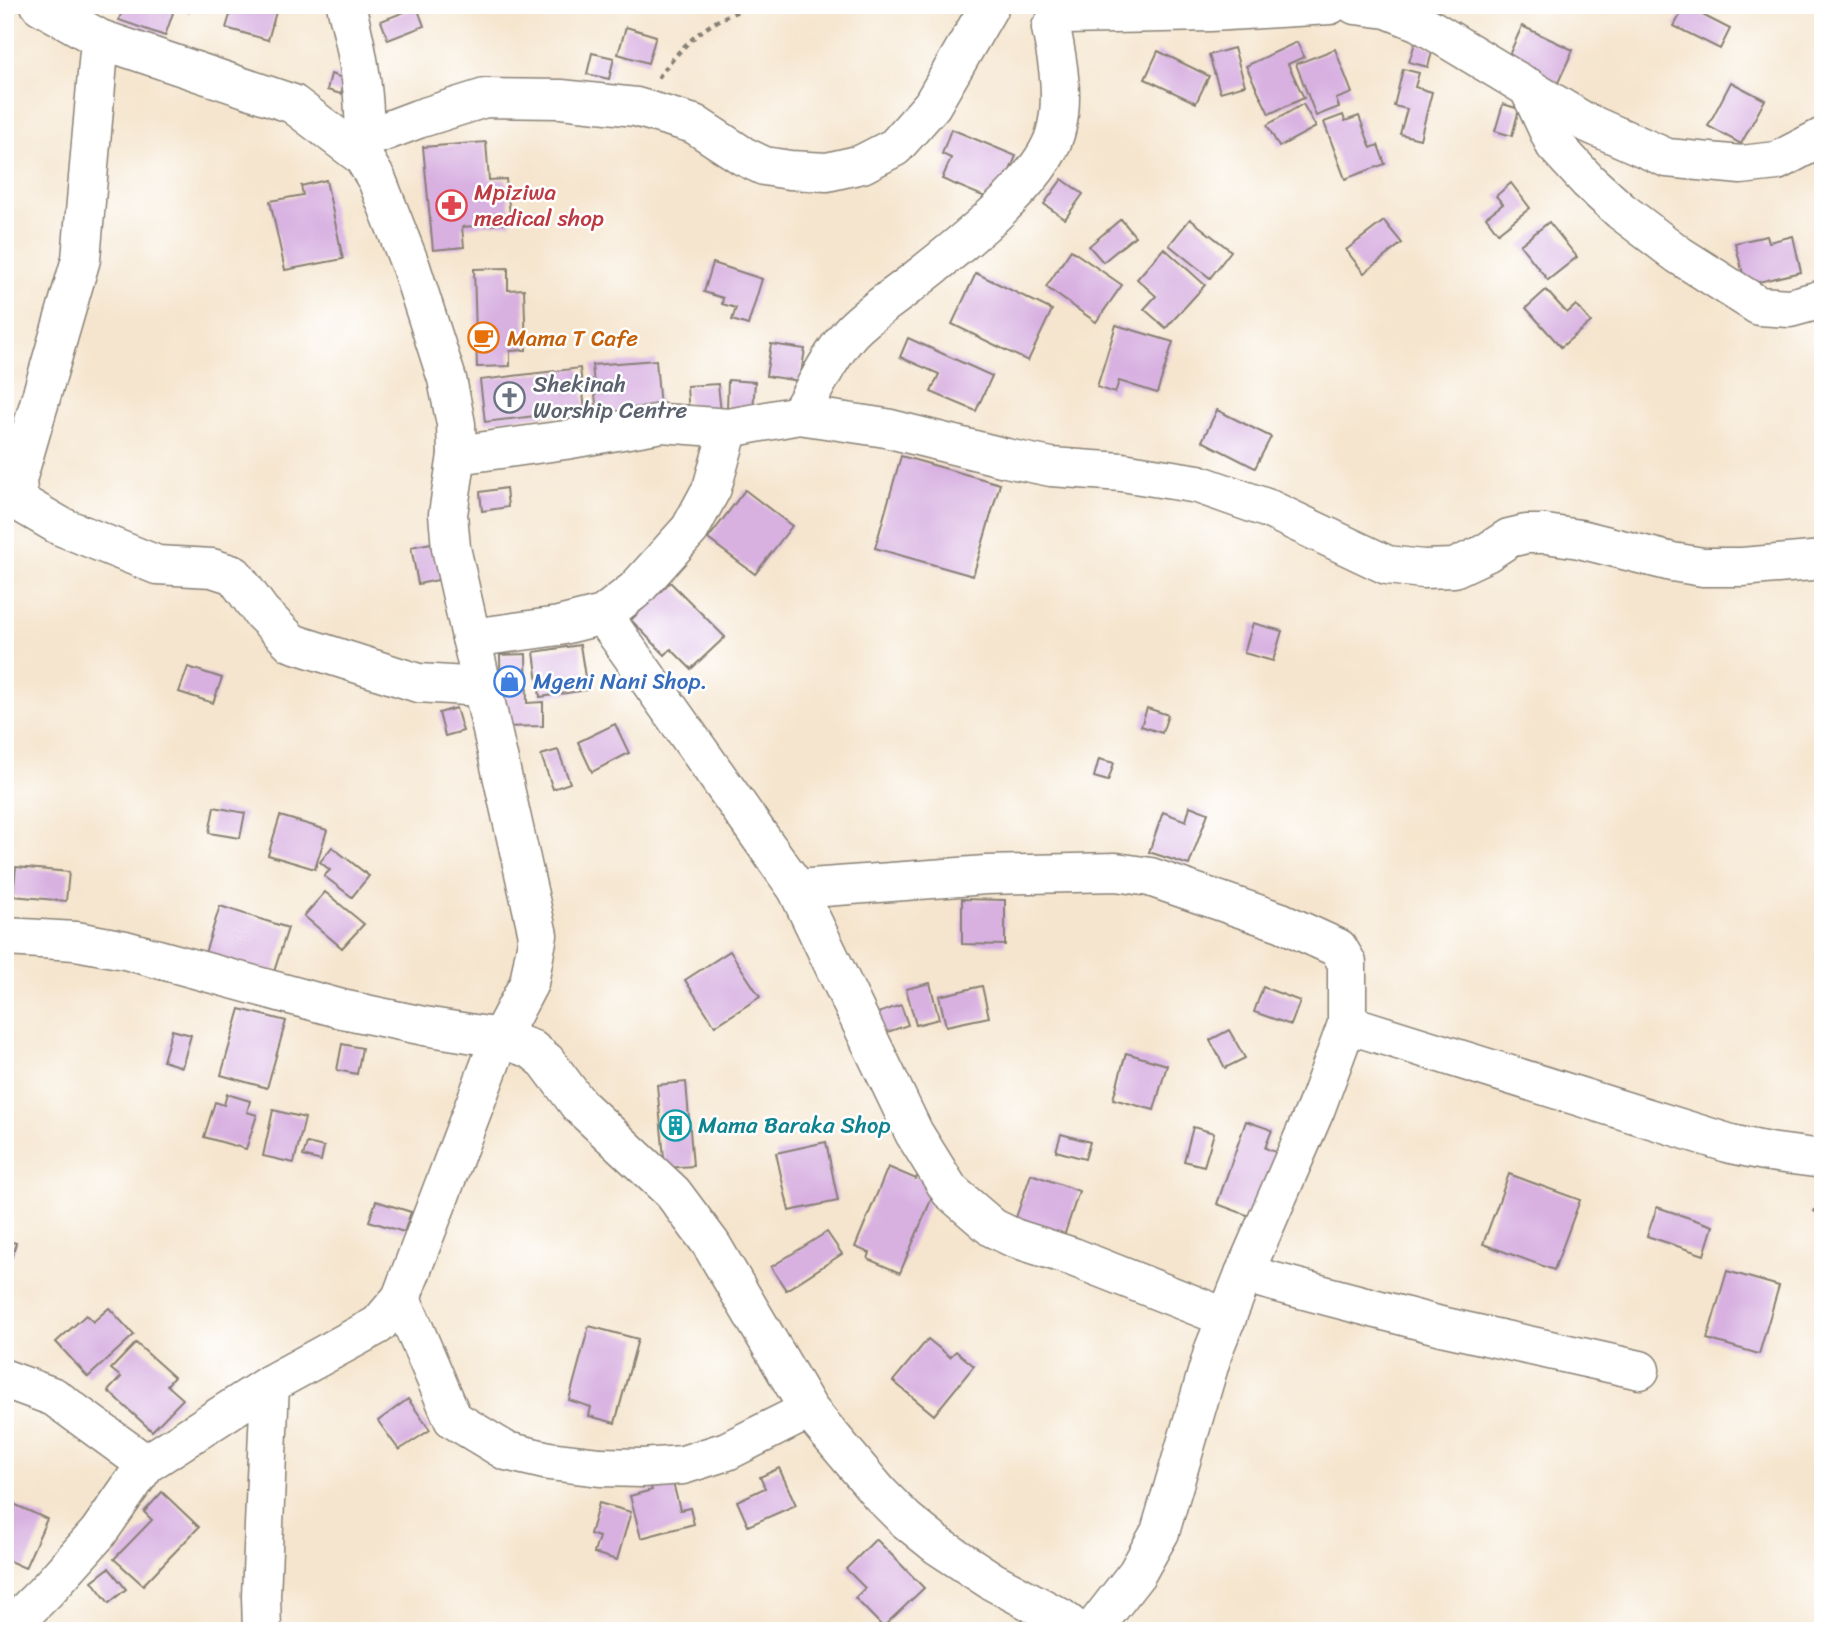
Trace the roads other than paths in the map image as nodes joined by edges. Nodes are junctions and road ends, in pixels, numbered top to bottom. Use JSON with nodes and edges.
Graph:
{"nodes":[{"id":1,"x":40,"y":5,"type":"edge"},
{"id":2,"x":346,"y":5,"type":"edge"},
{"id":3,"x":990,"y":5,"type":"edge"},
{"id":4,"x":1330,"y":5,"type":"edge"},
{"id":5,"x":1355,"y":5,"type":"edge"},
{"id":6,"x":1048,"y":17,"type":"edge"},
{"id":7,"x":100,"y":39,"type":"junction"},
{"id":8,"x":1528,"y":88,"type":"junction"},
{"id":9,"x":1823,"y":137,"type":"edge"},
{"id":10,"x":364,"y":148,"type":"junction"},
{"id":11,"x":1823,"y":299,"type":"edge"},
{"id":12,"x":799,"y":415,"type":"junction"},
{"id":13,"x":729,"y":428,"type":"junction"},
{"id":14,"x":457,"y":455,"type":"junction"},
{"id":15,"x":1823,"y":560,"type":"edge"},
{"id":16,"x":603,"y":615,"type":"junction"},
{"id":17,"x":471,"y":638,"type":"junction"},
{"id":18,"x":482,"y":687,"type":"junction"},
{"id":19,"x":797,"y":889,"type":"junction"},
{"id":20,"x":5,"y":937,"type":"edge"},
{"id":21,"x":1347,"y":1024,"type":"junction"},
{"id":22,"x":500,"y":1038,"type":"junction"},
{"id":23,"x":1823,"y":1159,"type":"edge"},
{"id":24,"x":1244,"y":1274,"type":"junction"},
{"id":25,"x":401,"y":1298,"type":"junction"},
{"id":26,"x":1227,"y":1318,"type":"junction"},
{"id":27,"x":1640,"y":1370,"type":"dead end"},
{"id":28,"x":5,"y":1379,"type":"edge"},
{"id":29,"x":271,"y":1384,"type":"junction"},
{"id":30,"x":808,"y":1410,"type":"junction"},
{"id":31,"x":146,"y":1464,"type":"junction"},
{"id":32,"x":6,"y":1631,"type":"edge"},
{"id":33,"x":262,"y":1631,"type":"edge"},
{"id":34,"x":1078,"y":1631,"type":"edge"},
{"id":35,"x":1092,"y":1631,"type":"edge"}],
"edges":[{"from":1,"to":7,"type":"street"},
{"from":2,"to":10,"type":"street"},
{"from":3,"to":10,"type":"street"},
{"from":4,"to":6,"type":"street"},
{"from":5,"to":8,"type":"street"},
{"from":6,"to":12,"type":"street"},
{"from":7,"to":10,"type":"street"},
{"from":7,"to":18,"type":"street"},
{"from":8,"to":9,"type":"street"},
{"from":8,"to":11,"type":"street"},
{"from":10,"to":14,"type":"street"},
{"from":12,"to":13,"type":"street"},
{"from":12,"to":15,"type":"street"},
{"from":13,"to":14,"type":"street"},
{"from":13,"to":16,"type":"street"},
{"from":14,"to":17,"type":"street"},
{"from":16,"to":17,"type":"street"},
{"from":16,"to":19,"type":"street"},
{"from":17,"to":18,"type":"street"},
{"from":18,"to":22,"type":"street"},
{"from":19,"to":21,"type":"street"},
{"from":19,"to":26,"type":"street"},
{"from":20,"to":22,"type":"street"},
{"from":21,"to":23,"type":"street"},
{"from":21,"to":24,"type":"street"},
{"from":22,"to":25,"type":"street"},
{"from":22,"to":30,"type":"street"},
{"from":24,"to":26,"type":"street"},
{"from":24,"to":27,"type":"street"},
{"from":25,"to":29,"type":"street"},
{"from":25,"to":30,"type":"street"},
{"from":26,"to":35,"type":"street"},
{"from":28,"to":31,"type":"street"},
{"from":29,"to":31,"type":"street"},
{"from":29,"to":33,"type":"street"},
{"from":30,"to":34,"type":"street"},
{"from":31,"to":32,"type":"street"}]}
